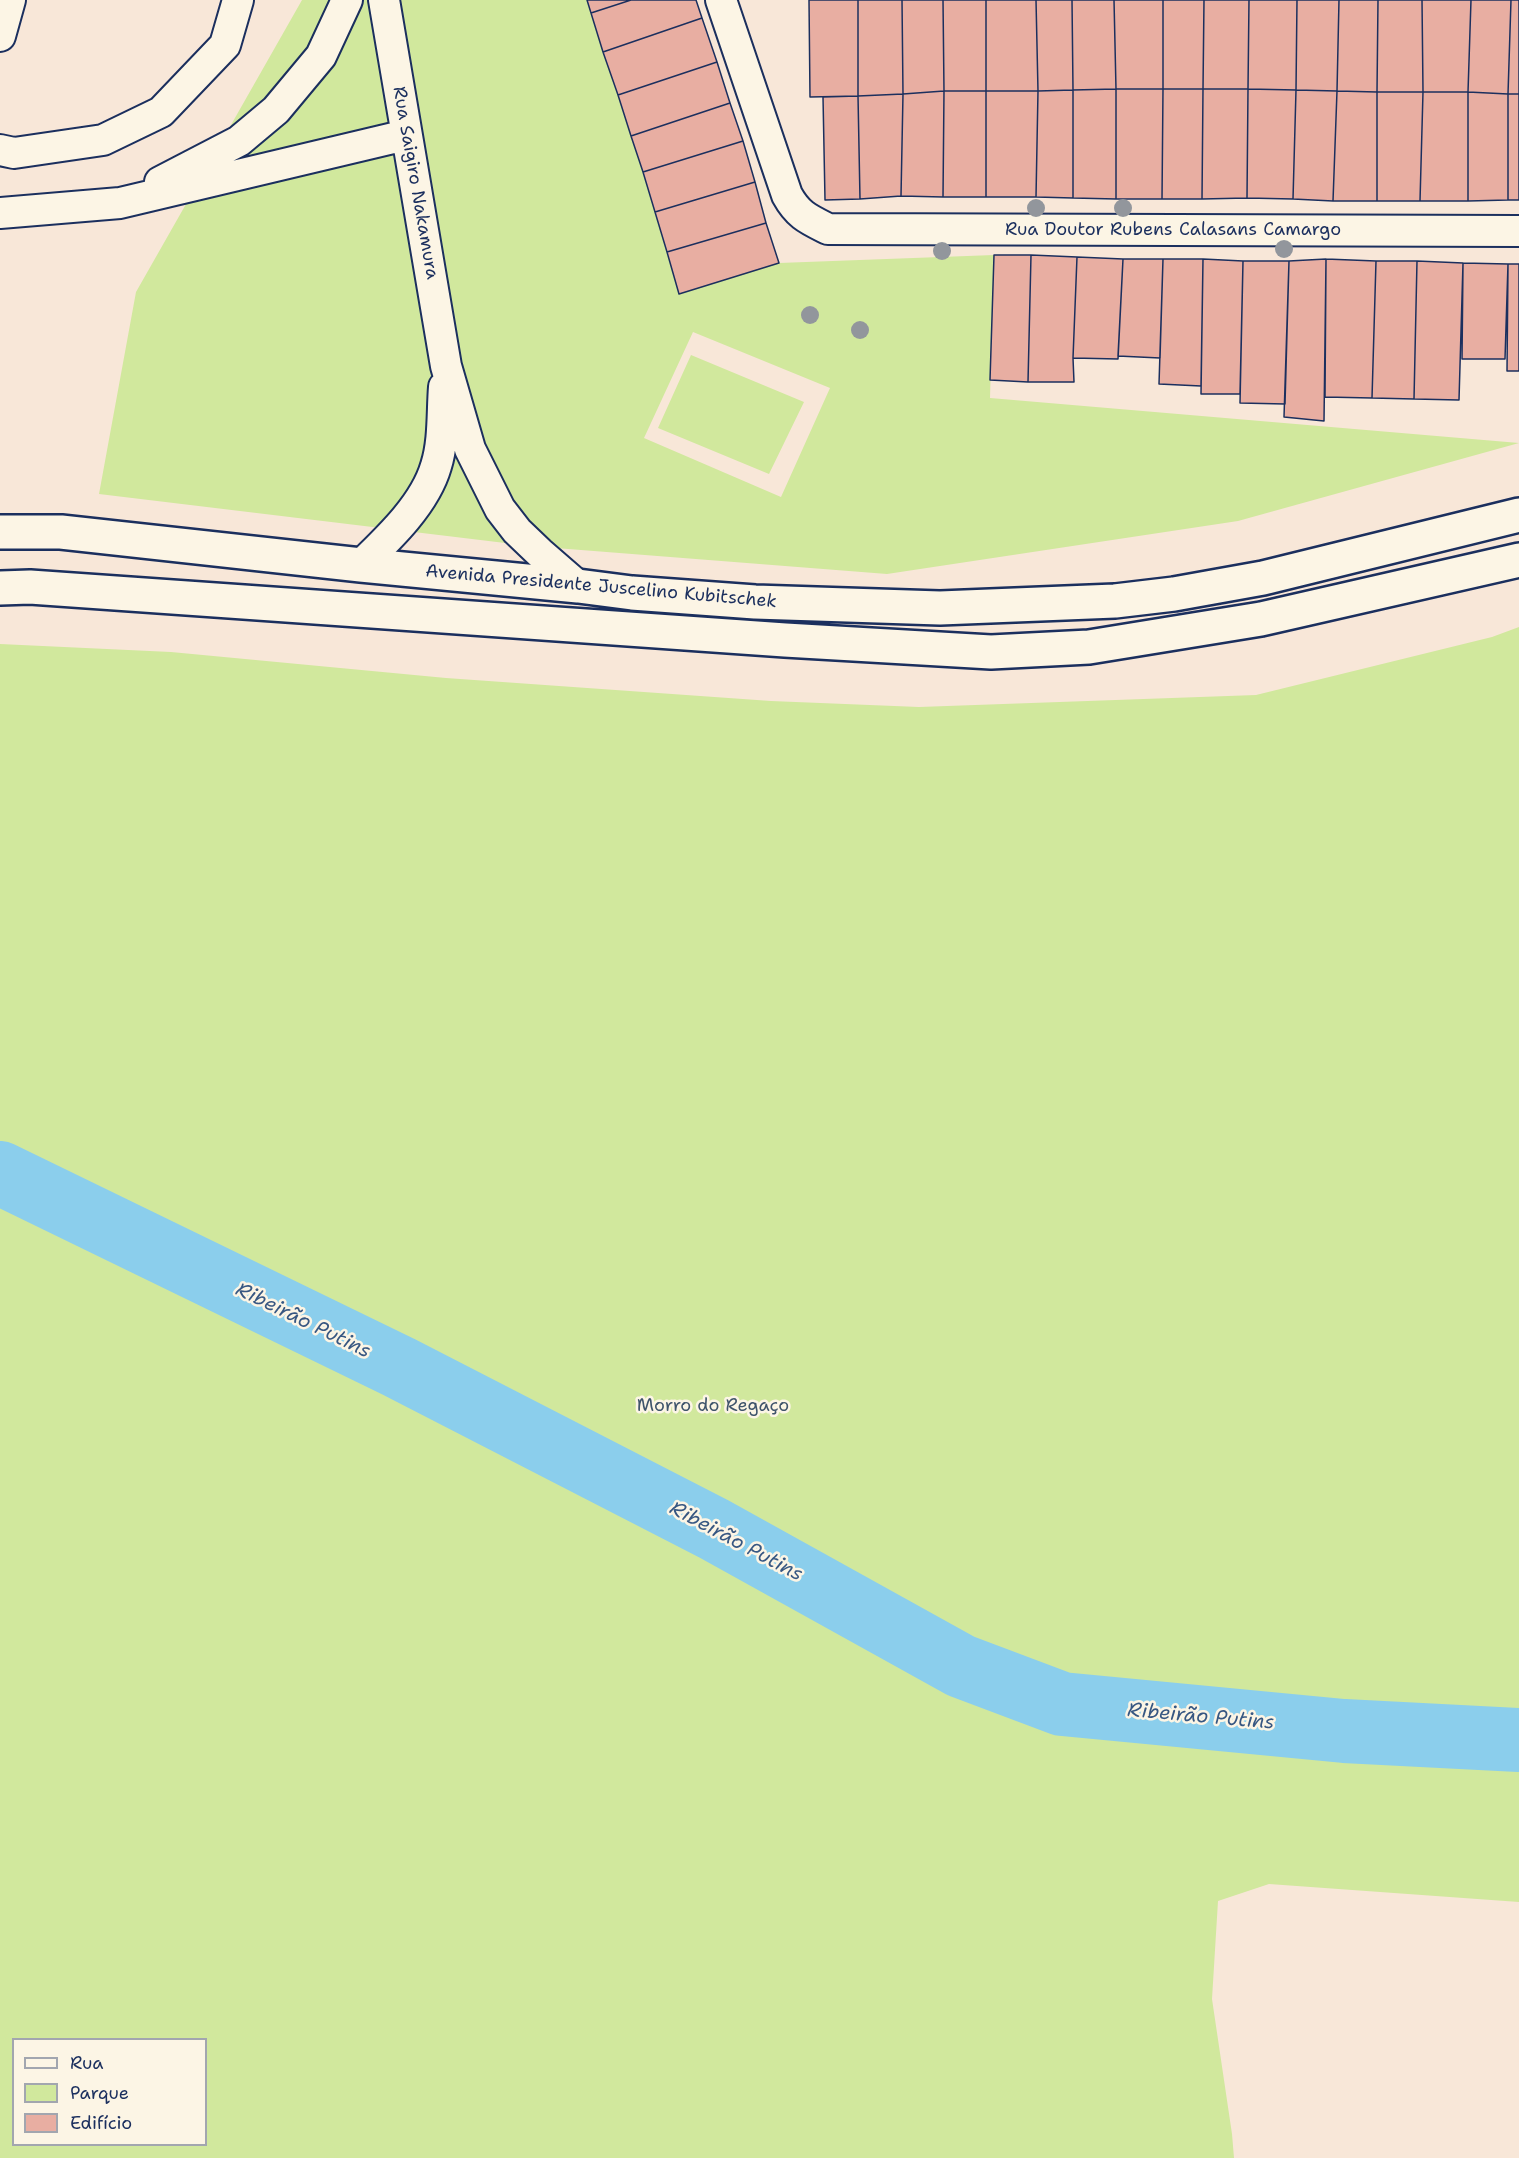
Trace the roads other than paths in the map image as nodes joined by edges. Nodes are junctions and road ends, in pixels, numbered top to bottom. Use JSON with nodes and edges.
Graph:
{"nodes":[{"id":1,"x":10,"y":0,"type":"edge"},
{"id":2,"x":238,"y":0,"type":"edge"},
{"id":3,"x":347,"y":0,"type":"edge"},
{"id":4,"x":384,"y":0,"type":"edge"},
{"id":5,"x":721,"y":0,"type":"edge"},
{"id":6,"x":0,"y":36,"type":"edge"},
{"id":7,"x":406,"y":135,"type":"junction"},
{"id":8,"x":0,"y":150,"type":"edge"},
{"id":9,"x":120,"y":203,"type":"junction"},
{"id":10,"x":0,"y":213,"type":"edge"},
{"id":11,"x":1519,"y":231,"type":"edge"},
{"id":12,"x":446,"y":366,"type":"junction"},
{"id":13,"x":1519,"y":515,"type":"edge"},
{"id":14,"x":0,"y":532,"type":"edge"},
{"id":15,"x":1519,"y":560,"type":"edge"},
{"id":16,"x":361,"y":565,"type":"junction"},
{"id":17,"x":578,"y":586,"type":"junction"},
{"id":18,"x":0,"y":588,"type":"edge"}],
"edges":[{"from":1,"to":6,"type":"street"},
{"from":2,"to":8,"type":"street"},
{"from":3,"to":9,"type":"street"},
{"from":4,"to":7,"type":"street","name":"Rua Saigiro Nakamura"},
{"from":5,"to":11,"type":"street","name":"Rua Doutor Rubens Calasans Camargo"},
{"from":7,"to":9,"type":"street"},
{"from":7,"to":12,"type":"street","name":"Rua Saigiro Nakamura"},
{"from":9,"to":10,"type":"street"},
{"from":12,"to":16,"type":"street","name":"Rua Saigiro Nakamura"},
{"from":12,"to":17,"type":"street","name":"Rua Saigiro Nakamura"},
{"from":13,"to":17,"type":"main road","name":"Avenida Presidente Juscelino Kubitschek"},
{"from":14,"to":16,"type":"main road","name":"Avenida Presidente Juscelino Kubitschek"},
{"from":15,"to":18,"type":"main road","name":"Avenida Presidente Juscelino Kubitschek"},
{"from":16,"to":17,"type":"main road","name":"Avenida Presidente Juscelino Kubitschek"}]}
